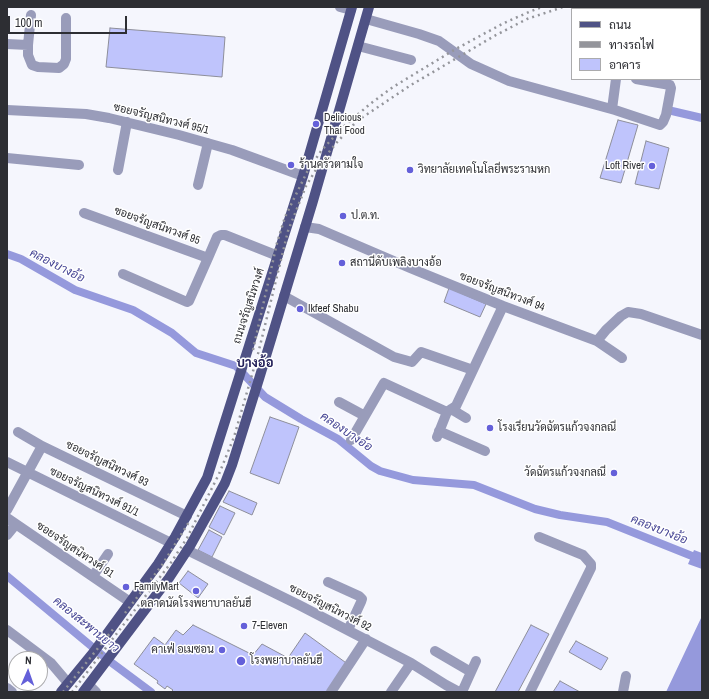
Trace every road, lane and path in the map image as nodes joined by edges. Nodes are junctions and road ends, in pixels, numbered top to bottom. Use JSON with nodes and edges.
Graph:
{"nodes":[{"id":1,"x":340,"y":7,"type":"edge"},
{"id":2,"x":369,"y":7,"type":"edge"},
{"id":3,"x":352,"y":9,"type":"edge"},
{"id":4,"x":31,"y":15,"type":"dead end"},
{"id":5,"x":66,"y":18,"type":"dead end"},
{"id":6,"x":366,"y":19,"type":"junction"},
{"id":7,"x":7,"y":44,"type":"edge"},
{"id":8,"x":28,"y":45,"type":"junction"},
{"id":9,"x":358,"y":46,"type":"junction"},
{"id":10,"x":411,"y":60,"type":"dead end"},
{"id":11,"x":616,"y":80,"type":"edge"},
{"id":12,"x":642,"y":80,"type":"edge"},
{"id":13,"x":612,"y":109,"type":"junction"},
{"id":14,"x":7,"y":110,"type":"edge"},
{"id":15,"x":127,"y":122,"type":"junction"},
{"id":16,"x":208,"y":143,"type":"junction"},
{"id":17,"x":7,"y":158,"type":"edge"},
{"id":18,"x":79,"y":165,"type":"dead end"},
{"id":19,"x":118,"y":170,"type":"dead end"},
{"id":20,"x":304,"y":176,"type":"junction"},
{"id":21,"x":198,"y":185,"type":"dead end"},
{"id":22,"x":84,"y":213,"type":"dead end"},
{"id":23,"x":289,"y":222,"type":"junction"},
{"id":24,"x":305,"y":227,"type":"junction"},
{"id":25,"x":278,"y":256,"type":"junction"},
{"id":26,"x":208,"y":258,"type":"junction"},
{"id":27,"x":294,"y":262,"type":"junction"},
{"id":28,"x":123,"y":274,"type":"dead end"},
{"id":29,"x":284,"y":296,"type":"junction"},
{"id":30,"x":503,"y":306,"type":"junction"},
{"id":31,"x":702,"y":335,"type":"edge"},
{"id":32,"x":598,"y":341,"type":"junction"},
{"id":33,"x":622,"y":358,"type":"dead end"},
{"id":34,"x":473,"y":370,"type":"junction"},
{"id":35,"x":340,"y":402,"type":"dead end"},
{"id":36,"x":449,"y":410,"type":"junction"},
{"id":37,"x":364,"y":416,"type":"junction"},
{"id":38,"x":466,"y":418,"type":"dead end"},
{"id":39,"x":18,"y":432,"type":"dead end"},
{"id":40,"x":351,"y":440,"type":"dead end"},
{"id":41,"x":42,"y":446,"type":"junction"},
{"id":42,"x":484,"y":451,"type":"dead end"},
{"id":43,"x":7,"y":462,"type":"edge"},
{"id":44,"x":27,"y":473,"type":"junction"},
{"id":45,"x":7,"y":510,"type":"edge"},
{"id":46,"x":186,"y":516,"type":"junction"},
{"id":47,"x":7,"y":518,"type":"edge"},
{"id":48,"x":16,"y":524,"type":"junction"},
{"id":49,"x":7,"y":535,"type":"edge"},
{"id":50,"x":539,"y":537,"type":"dead end"},
{"id":51,"x":171,"y":543,"type":"junction"},
{"id":52,"x":187,"y":550,"type":"junction"},
{"id":53,"x":108,"y":554,"type":"dead end"},
{"id":54,"x":93,"y":576,"type":"junction"},
{"id":55,"x":328,"y":582,"type":"dead end"},
{"id":56,"x":130,"y":602,"type":"junction"},
{"id":57,"x":7,"y":630,"type":"edge"},
{"id":58,"x":348,"y":630,"type":"junction"},
{"id":59,"x":366,"y":639,"type":"junction"},
{"id":60,"x":435,"y":651,"type":"dead end"},
{"id":61,"x":476,"y":661,"type":"dead end"},
{"id":62,"x":411,"y":663,"type":"junction"},
{"id":63,"x":471,"y":672,"type":"junction"},
{"id":64,"x":626,"y":676,"type":"dead end"},
{"id":65,"x":68,"y":683,"type":"junction"},
{"id":66,"x":7,"y":688,"type":"edge"},
{"id":67,"x":444,"y":689,"type":"edge"},
{"id":68,"x":89,"y":690,"type":"edge"},
{"id":69,"x":12,"y":692,"type":"edge"},
{"id":70,"x":61,"y":692,"type":"edge"},
{"id":71,"x":331,"y":692,"type":"edge"},
{"id":72,"x":391,"y":692,"type":"edge"},
{"id":73,"x":459,"y":692,"type":"edge"},
{"id":74,"x":462,"y":692,"type":"edge"},
{"id":75,"x":530,"y":692,"type":"edge"},
{"id":76,"x":623,"y":692,"type":"edge"}],
"edges":[{"from":1,"to":3,"type":"street"},
{"from":2,"to":6,"type":"main road"},
{"from":3,"to":20,"type":"main road","name":"ถนนจรัญสนิทวงศ์"},
{"from":4,"to":8,"type":"street"},
{"from":5,"to":8,"type":"street"},
{"from":6,"to":9,"type":"main road"},
{"from":6,"to":13,"type":"street"},
{"from":7,"to":8,"type":"street"},
{"from":9,"to":10,"type":"street"},
{"from":9,"to":24,"type":"main road"},
{"from":11,"to":13,"type":"street"},
{"from":12,"to":13,"type":"street"},
{"from":14,"to":15,"type":"street","name":"ซอยจรัญสนิทวงศ์ 95/1"},
{"from":15,"to":16,"type":"street","name":"ซอยจรัญสนิทวงศ์ 95/1"},
{"from":15,"to":19,"type":"street"},
{"from":16,"to":20,"type":"street","name":"ซอยจรัญสนิทวงศ์ 95/1"},
{"from":16,"to":21,"type":"street"},
{"from":17,"to":18,"type":"street"},
{"from":20,"to":23,"type":"main road","name":"ถนนจรัญสนิทวงศ์"},
{"from":22,"to":26,"type":"street","name":"ซอยจรัญสนิทวงศ์ 95"},
{"from":23,"to":24,"type":"main road"},
{"from":23,"to":25,"type":"main road","name":"ถนนจรัญสนิทวงศ์"},
{"from":24,"to":27,"type":"main road"},
{"from":24,"to":30,"type":"street","name":"ซอยจรัญสนิทวงศ์ 94"},
{"from":25,"to":26,"type":"street","name":"ซอยจรัญสนิทวงศ์ 95"},
{"from":25,"to":27,"type":"main road"},
{"from":25,"to":46,"type":"main road","name":"ถนนจรัญสนิทวงศ์"},
{"from":26,"to":28,"type":"street"},
{"from":27,"to":29,"type":"main road"},
{"from":29,"to":34,"type":"street"},
{"from":29,"to":52,"type":"main road"},
{"from":30,"to":32,"type":"street","name":"ซอยจรัญสนิทวงศ์ 94"},
{"from":30,"to":34,"type":"street"},
{"from":31,"to":32,"type":"street"},
{"from":32,"to":33,"type":"street","name":"ซอยจรัญสนิทวงศ์ 94"},
{"from":34,"to":36,"type":"street"},
{"from":35,"to":37,"type":"street"},
{"from":36,"to":37,"type":"street"},
{"from":36,"to":38,"type":"street"},
{"from":36,"to":42,"type":"street"},
{"from":37,"to":40,"type":"street"},
{"from":39,"to":41,"type":"street","name":"ซอยจรัญสนิทวงศ์ 93"},
{"from":41,"to":44,"type":"street"},
{"from":41,"to":46,"type":"street","name":"ซอยจรัญสนิทวงศ์ 93"},
{"from":43,"to":44,"type":"street","name":"ซอยจรัญสนิทวงศ์ 91/1"},
{"from":44,"to":45,"type":"street"},
{"from":44,"to":51,"type":"street","name":"ซอยจรัญสนิทวงศ์ 91/1"},
{"from":46,"to":51,"type":"main road","name":"ถนนจรัญสนิทวงศ์"},
{"from":47,"to":48,"type":"street","name":"ซอยจรัญสนิทวงศ์ 91"},
{"from":48,"to":49,"type":"street"},
{"from":48,"to":54,"type":"street","name":"ซอยจรัญสนิทวงศ์ 91"},
{"from":50,"to":75,"type":"street"},
{"from":51,"to":56,"type":"main road","name":"ถนนจรัญสนิทวงศ์"},
{"from":52,"to":58,"type":"street","name":"ซอยจรัญสนิทวงศ์ 92"},
{"from":52,"to":68,"type":"main road"},
{"from":53,"to":54,"type":"street"},
{"from":54,"to":56,"type":"street","name":"ซอยจรัญสนิทวงศ์ 91"},
{"from":55,"to":58,"type":"street"},
{"from":56,"to":65,"type":"main road","name":"ถนนจรัญสนิทวงศ์"},
{"from":57,"to":65,"type":"street"},
{"from":58,"to":59,"type":"street","name":"ซอยจรัญสนิทวงศ์ 92"},
{"from":59,"to":62,"type":"street","name":"ซอยจรัญสนิทวงศ์ 92"},
{"from":59,"to":71,"type":"street"},
{"from":60,"to":63,"type":"street"},
{"from":61,"to":63,"type":"street"},
{"from":62,"to":67,"type":"street","name":"ซอยจรัญสนิทวงศ์ 92"},
{"from":62,"to":72,"type":"street"},
{"from":63,"to":74,"type":"street"},
{"from":64,"to":76,"type":"street"},
{"from":65,"to":70,"type":"main road","name":"ถนนจรัญสนิทวงศ์"},
{"from":66,"to":69,"type":"street"},
{"from":67,"to":73,"type":"street","name":"ซอยจรัญสนิทวงศ์ 92"}]}
